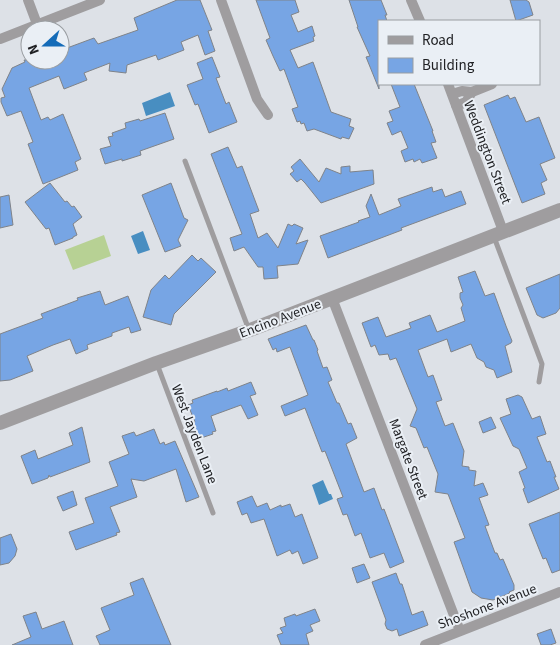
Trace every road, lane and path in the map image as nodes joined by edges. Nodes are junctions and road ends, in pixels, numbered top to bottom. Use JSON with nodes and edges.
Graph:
{"nodes":[{"id":1,"x":28,"y":0,"type":"edge"},
{"id":2,"x":100,"y":0,"type":"edge"},
{"id":3,"x":220,"y":0,"type":"edge"},
{"id":4,"x":411,"y":0,"type":"edge"},
{"id":5,"x":36,"y":20,"type":"edge"},
{"id":6,"x":48,"y":20,"type":"edge"},
{"id":7,"x":420,"y":20,"type":"edge"},
{"id":8,"x":20,"y":31,"type":"edge"},
{"id":9,"x":0,"y":39,"type":"edge"},
{"id":10,"x":448,"y":85,"type":"edge"},
{"id":11,"x":490,"y":85,"type":"edge"},
{"id":12,"x":472,"y":92,"type":"junction"},
{"id":13,"x":452,"y":94,"type":"junction"},
{"id":14,"x":456,"y":106,"type":"junction"},
{"id":15,"x":268,"y":114,"type":"dead end"},
{"id":16,"x":185,"y":161,"type":"dead end"},
{"id":17,"x":560,"y":210,"type":"edge"},
{"id":18,"x":498,"y":233,"type":"junction"},
{"id":19,"x":332,"y":298,"type":"junction"},
{"id":20,"x":250,"y":330,"type":"junction"},
{"id":21,"x":156,"y":363,"type":"junction"},
{"id":22,"x":538,"y":382,"type":"dead end"},
{"id":23,"x":0,"y":423,"type":"edge"},
{"id":24,"x":213,"y":514,"type":"dead end"},
{"id":25,"x":560,"y":592,"type":"edge"},
{"id":26,"x":460,"y":631,"type":"junction"},
{"id":27,"x":425,"y":645,"type":"edge"}],
"edges":[{"from":1,"to":5,"type":"street"},
{"from":2,"to":6,"type":"street"},
{"from":3,"to":15,"type":"street"},
{"from":4,"to":7,"type":"street"},
{"from":8,"to":9,"type":"street"},
{"from":10,"to":13,"type":"street","name":"Weddington Street"},
{"from":11,"to":12,"type":"street"},
{"from":12,"to":13,"type":"street"},
{"from":12,"to":14,"type":"street"},
{"from":13,"to":14,"type":"street","name":"Weddington Street"},
{"from":14,"to":18,"type":"street","name":"Weddington Street"},
{"from":16,"to":20,"type":"lane"},
{"from":17,"to":18,"type":"street","name":"Encino Avenue"},
{"from":18,"to":19,"type":"street","name":"Encino Avenue"},
{"from":18,"to":22,"type":"lane","name":"Weddington Street"},
{"from":19,"to":20,"type":"street","name":"Encino Avenue"},
{"from":19,"to":26,"type":"street","name":"Margate Street"},
{"from":20,"to":21,"type":"street","name":"Encino Avenue"},
{"from":21,"to":23,"type":"street","name":"Encino Avenue"},
{"from":21,"to":24,"type":"lane","name":"West Jayden Lane"},
{"from":25,"to":26,"type":"street","name":"Shoshone Avenue"},
{"from":26,"to":27,"type":"street","name":"Shoshone Avenue"}]}
